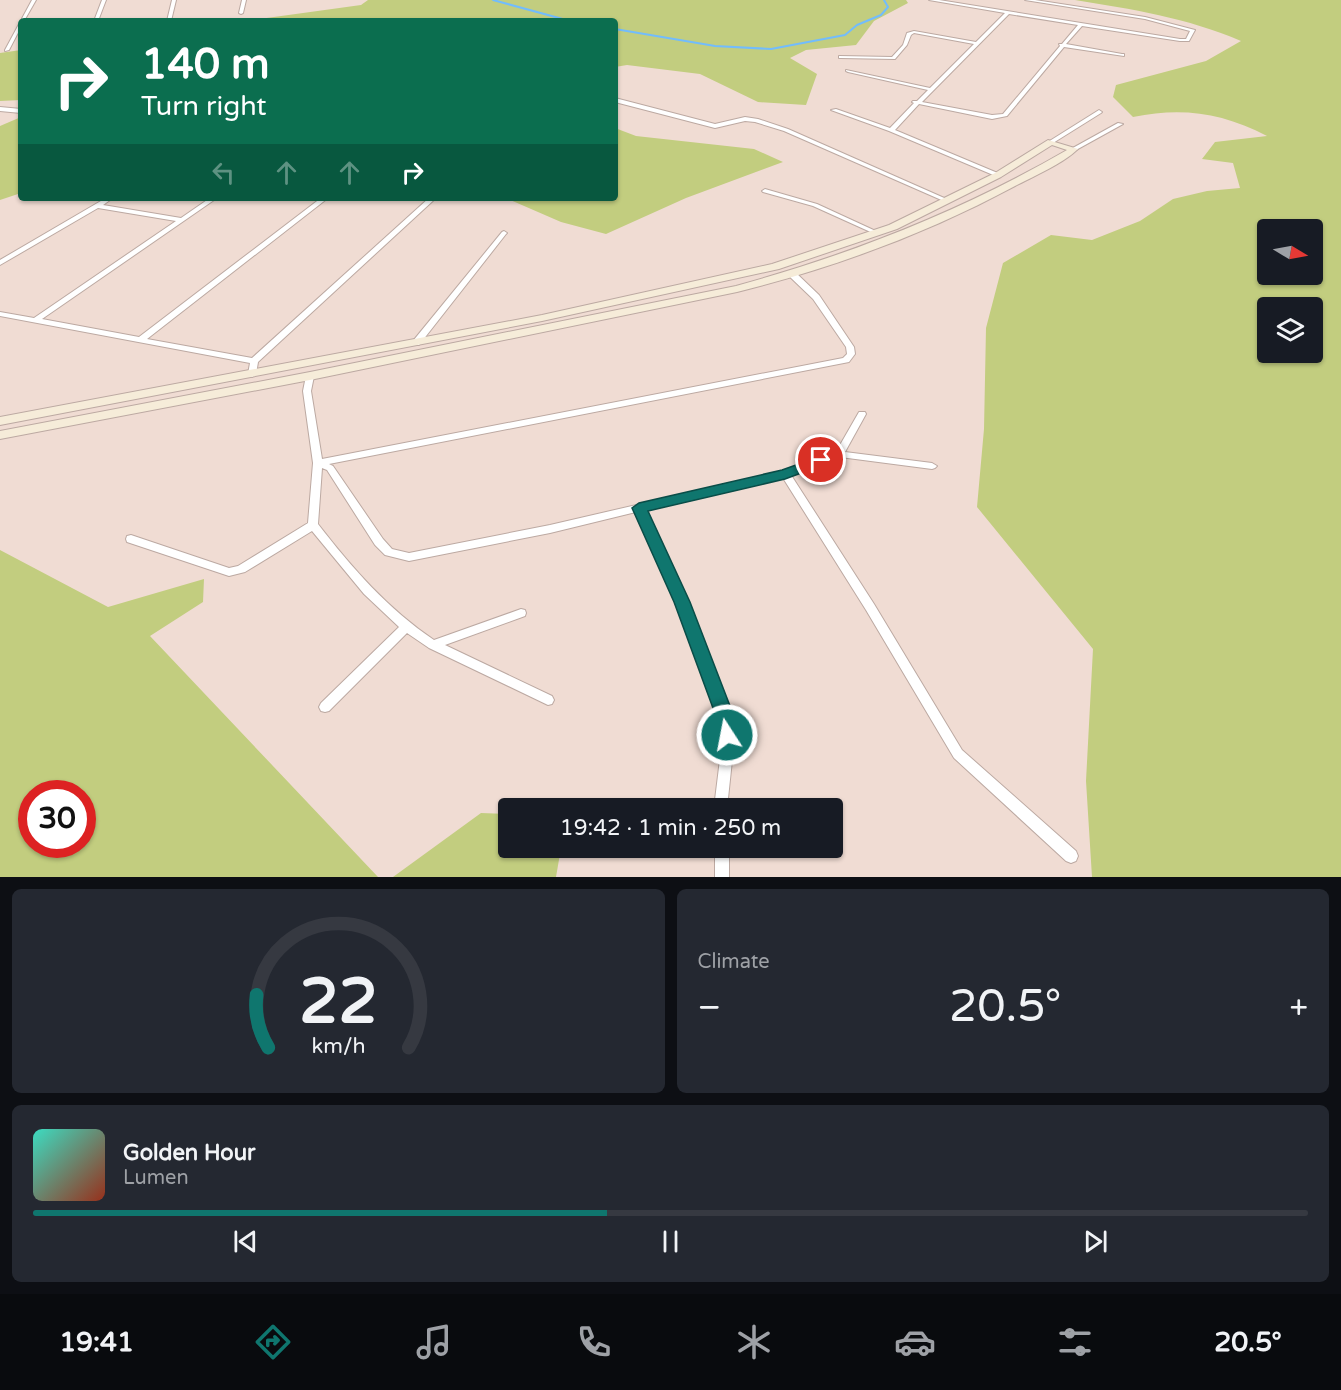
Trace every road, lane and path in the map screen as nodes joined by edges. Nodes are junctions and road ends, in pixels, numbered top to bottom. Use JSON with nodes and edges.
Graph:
{"nodes":[{"id":1,"x":34,"y":0,"type":"edge"},
{"id":2,"x":104,"y":0,"type":"edge"},
{"id":3,"x":174,"y":0,"type":"edge"},
{"id":4,"x":244,"y":0,"type":"edge"},
{"id":5,"x":932,"y":0,"type":"edge"},
{"id":6,"x":965,"y":0,"type":"edge"},
{"id":7,"x":1027,"y":0,"type":"edge"},
{"id":8,"x":960,"y":4,"type":"junction"},
{"id":9,"x":1008,"y":12,"type":"junction"},
{"id":10,"x":241,"y":13,"type":"dead end"},
{"id":11,"x":24,"y":18,"type":"edge"},
{"id":12,"x":97,"y":18,"type":"edge"},
{"id":13,"x":170,"y":18,"type":"edge"},
{"id":14,"x":1081,"y":24,"type":"junction"},
{"id":15,"x":18,"y":29,"type":"edge"},
{"id":16,"x":976,"y":43,"type":"junction"},
{"id":17,"x":13,"y":44,"type":"dead end"},
{"id":18,"x":18,"y":44,"type":"edge"},
{"id":19,"x":1061,"y":45,"type":"junction"},
{"id":20,"x":7,"y":50,"type":"dead end"},
{"id":21,"x":1122,"y":55,"type":"dead end"},
{"id":22,"x":841,"y":57,"type":"dead end"},
{"id":23,"x":848,"y":71,"type":"dead end"},
{"id":24,"x":930,"y":89,"type":"junction"},
{"id":25,"x":618,"y":101,"type":"edge"},
{"id":26,"x":915,"y":102,"type":"junction"},
{"id":27,"x":0,"y":109,"type":"edge"},
{"id":28,"x":834,"y":110,"type":"dead end"},
{"id":29,"x":18,"y":111,"type":"edge"},
{"id":30,"x":1099,"y":112,"type":"dead end"},
{"id":31,"x":1120,"y":124,"type":"dead end"},
{"id":32,"x":891,"y":130,"type":"junction"},
{"id":33,"x":1051,"y":142,"type":"junction"},
{"id":34,"x":1074,"y":149,"type":"junction"},
{"id":35,"x":998,"y":175,"type":"junction"},
{"id":36,"x":765,"y":191,"type":"dead end"},
{"id":37,"x":105,"y":201,"type":"edge"},
{"id":38,"x":210,"y":201,"type":"edge"},
{"id":39,"x":321,"y":201,"type":"edge"},
{"id":40,"x":430,"y":201,"type":"edge"},
{"id":41,"x":948,"y":201,"type":"junction"},
{"id":42,"x":97,"y":206,"type":"junction"},
{"id":43,"x":182,"y":220,"type":"junction"},
{"id":44,"x":504,"y":233,"type":"dead end"},
{"id":45,"x":877,"y":233,"type":"junction"},
{"id":46,"x":0,"y":263,"type":"edge"},
{"id":47,"x":792,"y":274,"type":"junction"},
{"id":48,"x":0,"y":314,"type":"edge"},
{"id":49,"x":36,"y":320,"type":"junction"},
{"id":50,"x":141,"y":340,"type":"junction"},
{"id":51,"x":416,"y":343,"type":"junction"},
{"id":52,"x":377,"y":356,"type":"junction"},
{"id":53,"x":254,"y":361,"type":"junction"},
{"id":54,"x":252,"y":374,"type":"junction"},
{"id":55,"x":310,"y":376,"type":"junction"},
{"id":56,"x":862,"y":414,"type":"dead end"},
{"id":57,"x":0,"y":421,"type":"edge"},
{"id":58,"x":0,"y":435,"type":"edge"},
{"id":59,"x":839,"y":454,"type":"junction"},
{"id":60,"x":318,"y":463,"type":"junction"},
{"id":61,"x":932,"y":466,"type":"dead end"},
{"id":62,"x":785,"y":474,"type":"junction"},
{"id":63,"x":639,"y":508,"type":"junction"},
{"id":64,"x":313,"y":525,"type":"junction"},
{"id":65,"x":131,"y":539,"type":"dead end"},
{"id":66,"x":521,"y":613,"type":"dead end"},
{"id":67,"x":405,"y":628,"type":"junction"},
{"id":68,"x":433,"y":645,"type":"junction"},
{"id":69,"x":548,"y":700,"type":"dead end"},
{"id":70,"x":326,"y":707,"type":"dead end"},
{"id":71,"x":723,"y":798,"type":"edge"},
{"id":72,"x":1071,"y":856,"type":"dead end"},
{"id":73,"x":722,"y":858,"type":"edge"},
{"id":74,"x":722,"y":877,"type":"edge"}],
"edges":[{"from":1,"to":11,"type":"street"},
{"from":2,"to":12,"type":"street"},
{"from":3,"to":13,"type":"street"},
{"from":4,"to":10,"type":"street"},
{"from":5,"to":8,"type":"street"},
{"from":6,"to":8,"type":"street"},
{"from":7,"to":14,"type":"street"},
{"from":8,"to":9,"type":"street"},
{"from":9,"to":14,"type":"street"},
{"from":9,"to":16,"type":"street"},
{"from":14,"to":19,"type":"street"},
{"from":15,"to":20,"type":"street"},
{"from":16,"to":22,"type":"street"},
{"from":16,"to":24,"type":"street"},
{"from":17,"to":18,"type":"street"},
{"from":19,"to":21,"type":"street"},
{"from":19,"to":26,"type":"street"},
{"from":23,"to":24,"type":"street"},
{"from":24,"to":26,"type":"street"},
{"from":25,"to":41,"type":"street"},
{"from":26,"to":32,"type":"street"},
{"from":27,"to":29,"type":"street"},
{"from":28,"to":32,"type":"street"},
{"from":30,"to":33,"type":"street"},
{"from":31,"to":34,"type":"street"},
{"from":32,"to":35,"type":"street"},
{"from":33,"to":34,"type":"street"},
{"from":33,"to":35,"type":"street"},
{"from":34,"to":47,"type":"street"},
{"from":35,"to":41,"type":"street"},
{"from":36,"to":45,"type":"street"},
{"from":37,"to":42,"type":"street"},
{"from":38,"to":43,"type":"street"},
{"from":39,"to":50,"type":"street"},
{"from":40,"to":53,"type":"street"},
{"from":41,"to":45,"type":"street"},
{"from":42,"to":43,"type":"street"},
{"from":42,"to":46,"type":"street"},
{"from":43,"to":49,"type":"street"},
{"from":44,"to":51,"type":"street"},
{"from":45,"to":51,"type":"street"},
{"from":47,"to":52,"type":"street"},
{"from":47,"to":60,"type":"street"},
{"from":48,"to":49,"type":"street"},
{"from":49,"to":50,"type":"street"},
{"from":50,"to":53,"type":"street"},
{"from":51,"to":52,"type":"street"},
{"from":52,"to":54,"type":"street"},
{"from":52,"to":55,"type":"street"},
{"from":53,"to":54,"type":"street"},
{"from":54,"to":57,"type":"street"},
{"from":55,"to":58,"type":"street"},
{"from":55,"to":60,"type":"street"},
{"from":56,"to":59,"type":"street"},
{"from":59,"to":61,"type":"street"},
{"from":59,"to":62,"type":"street"},
{"from":60,"to":63,"type":"street"},
{"from":60,"to":64,"type":"street"},
{"from":62,"to":63,"type":"street"},
{"from":62,"to":72,"type":"street"},
{"from":63,"to":71,"type":"street"},
{"from":64,"to":65,"type":"street"},
{"from":64,"to":67,"type":"street"},
{"from":66,"to":68,"type":"street"},
{"from":67,"to":68,"type":"street"},
{"from":67,"to":70,"type":"street"},
{"from":68,"to":69,"type":"street"},
{"from":73,"to":74,"type":"street"}]}
